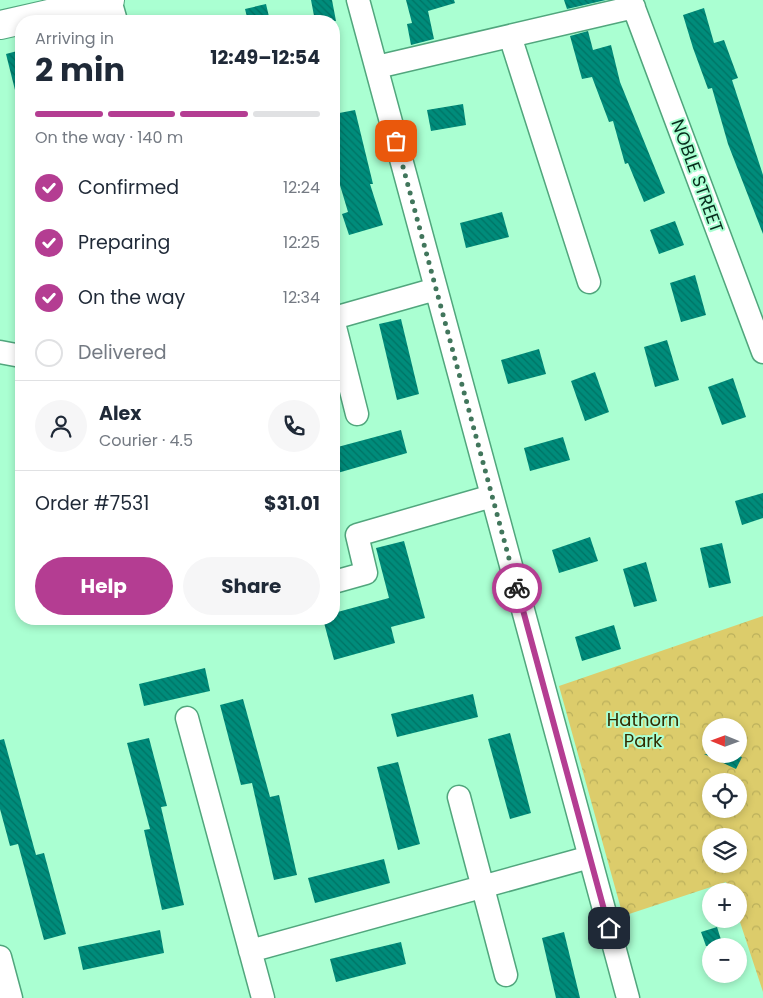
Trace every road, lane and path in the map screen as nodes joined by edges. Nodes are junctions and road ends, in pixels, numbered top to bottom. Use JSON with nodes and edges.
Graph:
{"nodes":[{"id":1,"x":110,"y":0,"type":"edge"},
{"id":2,"x":358,"y":0,"type":"edge"},
{"id":3,"x":633,"y":4,"type":"edge"},
{"id":4,"x":51,"y":7,"type":"edge"},
{"id":5,"x":28,"y":15,"type":"edge"},
{"id":6,"x":114,"y":15,"type":"edge"},
{"id":7,"x":15,"y":20,"type":"edge"},
{"id":8,"x":0,"y":25,"type":"edge"},
{"id":9,"x":510,"y":36,"type":"junction"},
{"id":10,"x":376,"y":67,"type":"junction"},
{"id":11,"x":589,"y":282,"type":"dead end"},
{"id":12,"x":436,"y":289,"type":"junction"},
{"id":13,"x":340,"y":316,"type":"edge"},
{"id":14,"x":340,"y":347,"type":"edge"},
{"id":15,"x":0,"y":352,"type":"edge"},
{"id":16,"x":763,"y":352,"type":"edge"},
{"id":17,"x":15,"y":355,"type":"edge"},
{"id":18,"x":357,"y":414,"type":"dead end"},
{"id":19,"x":492,"y":496,"type":"junction"},
{"id":20,"x":340,"y":580,"type":"edge"},
{"id":21,"x":187,"y":718,"type":"dead end"},
{"id":22,"x":459,"y":796,"type":"dead end"},
{"id":23,"x":590,"y":857,"type":"junction"},
{"id":24,"x":483,"y":888,"type":"junction"},
{"id":25,"x":250,"y":951,"type":"junction"},
{"id":26,"x":0,"y":957,"type":"edge"},
{"id":27,"x":506,"y":975,"type":"dead end"},
{"id":28,"x":11,"y":998,"type":"edge"},
{"id":29,"x":263,"y":998,"type":"edge"},
{"id":30,"x":628,"y":998,"type":"edge"}],
"edges":[{"from":1,"to":4,"type":"main road"},
{"from":1,"to":6,"type":"street"},
{"from":2,"to":10,"type":"street"},
{"from":3,"to":9,"type":"street"},
{"from":3,"to":16,"type":"street","name":"NOBLE STREET"},
{"from":4,"to":5,"type":"main road"},
{"from":7,"to":8,"type":"main road"},
{"from":9,"to":10,"type":"street"},
{"from":9,"to":11,"type":"street"},
{"from":10,"to":12,"type":"street"},
{"from":12,"to":13,"type":"street"},
{"from":12,"to":19,"type":"street"},
{"from":14,"to":18,"type":"street"},
{"from":15,"to":17,"type":"street"},
{"from":19,"to":20,"type":"street"},
{"from":19,"to":23,"type":"street"},
{"from":21,"to":25,"type":"street"},
{"from":22,"to":24,"type":"street"},
{"from":23,"to":24,"type":"street"},
{"from":23,"to":30,"type":"street"},
{"from":24,"to":25,"type":"street"},
{"from":24,"to":27,"type":"street"},
{"from":25,"to":29,"type":"street"},
{"from":26,"to":28,"type":"street"}]}
